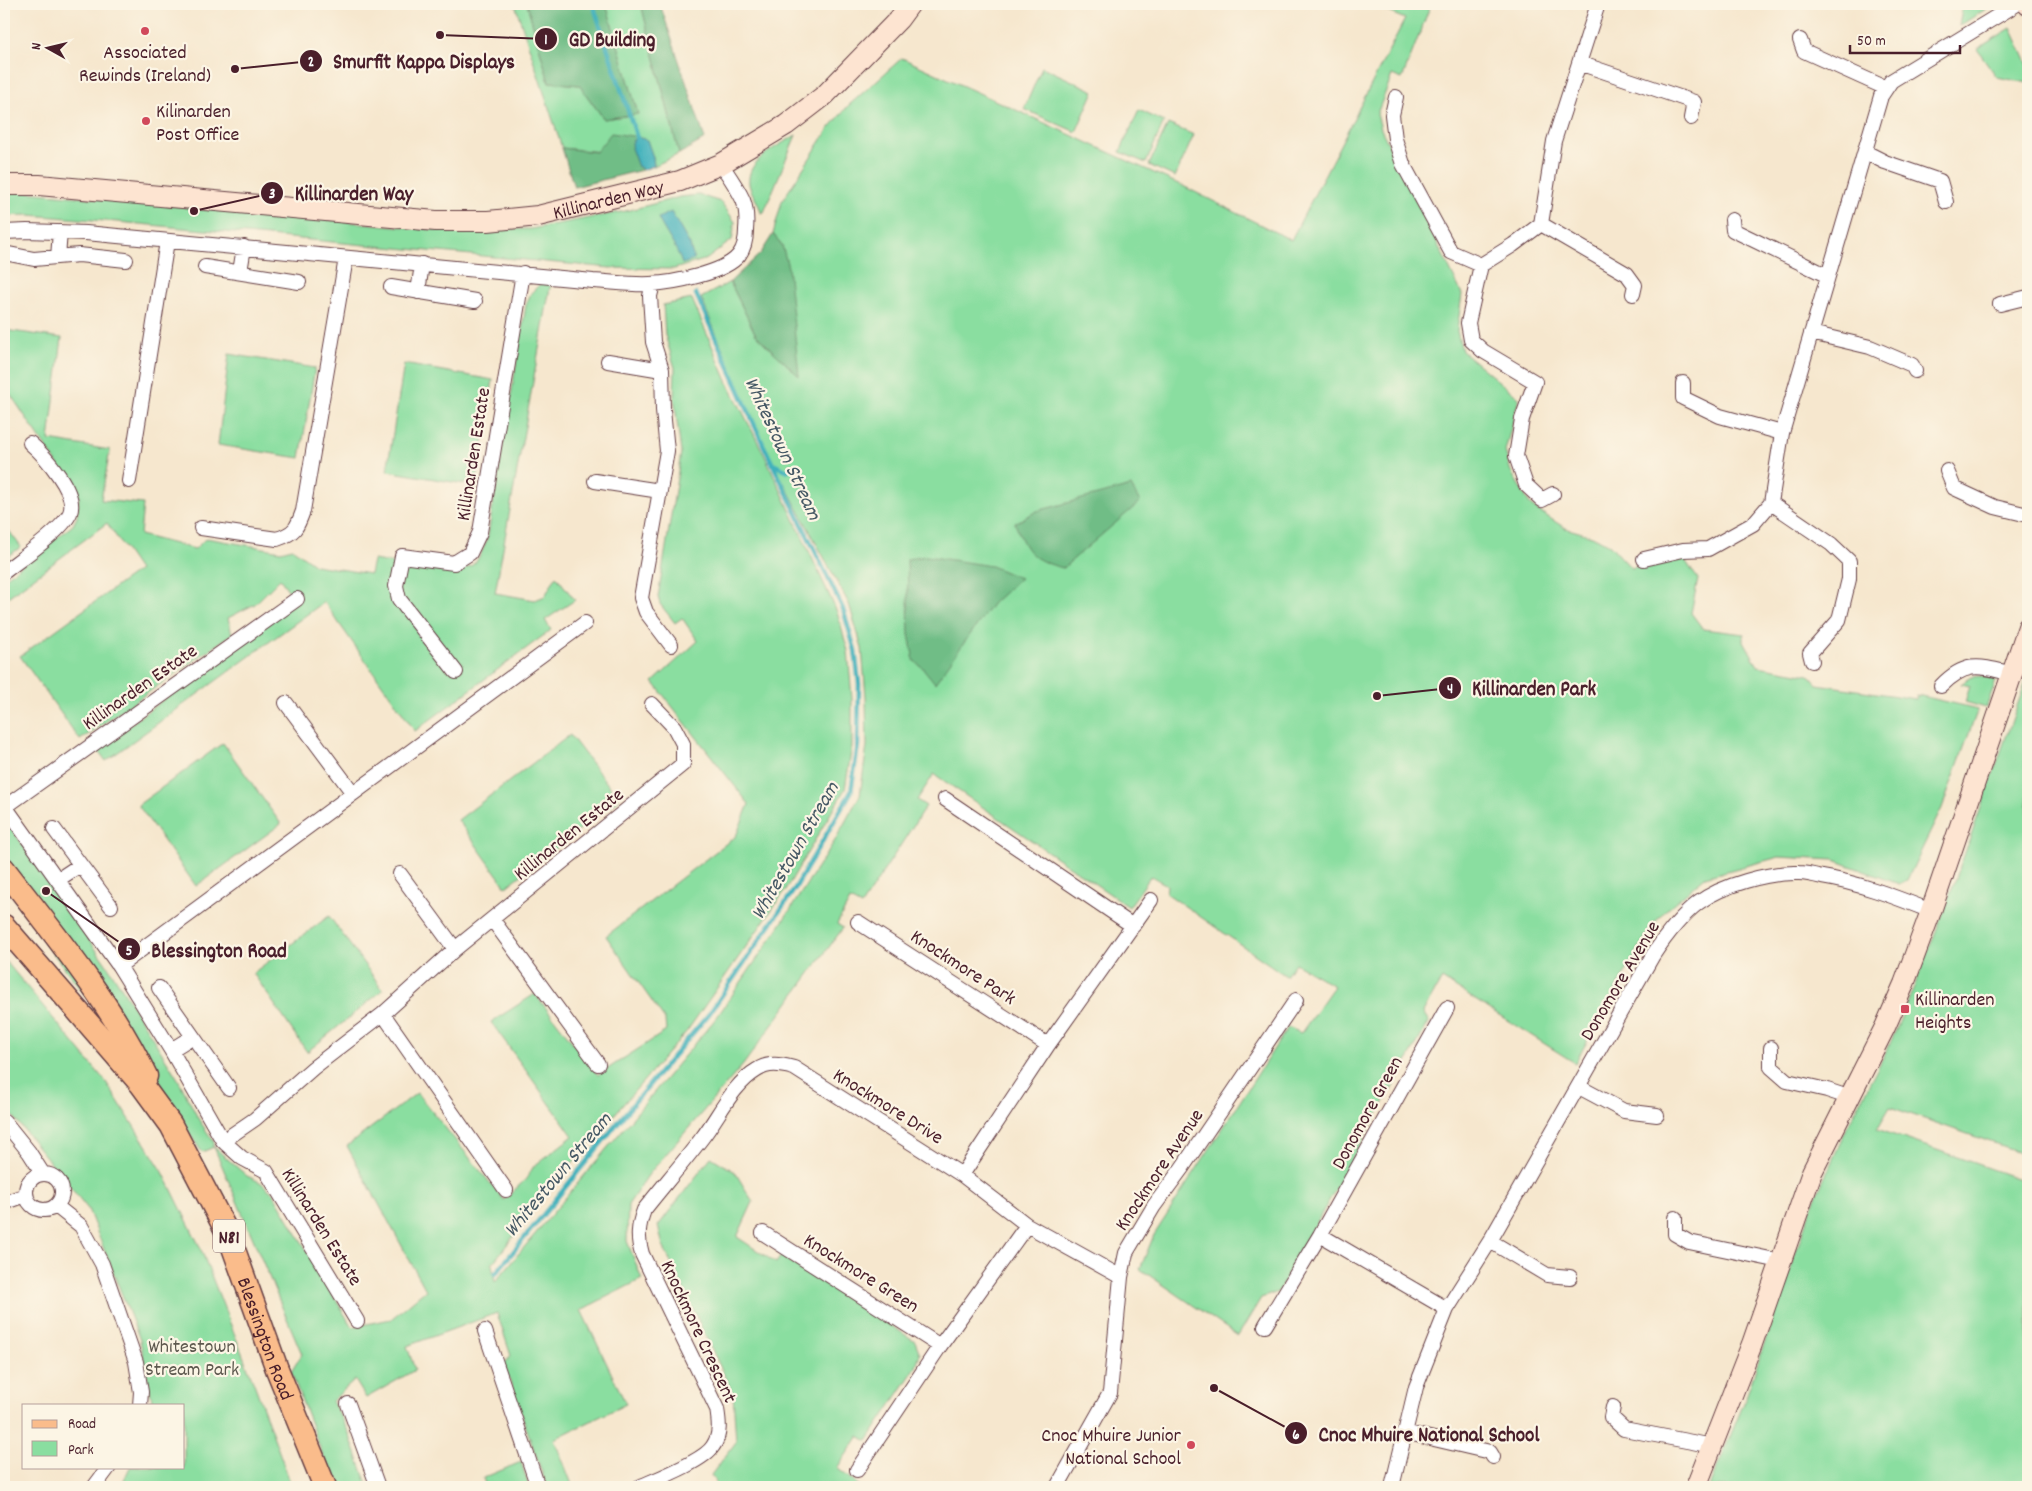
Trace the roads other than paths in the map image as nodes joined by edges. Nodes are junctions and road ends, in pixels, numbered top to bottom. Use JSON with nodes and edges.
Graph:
{"nodes":[{"id":1,"x":910,"y":4,"type":"edge"},
{"id":2,"x":1598,"y":4,"type":"edge"},
{"id":3,"x":2017,"y":4,"type":"edge"},
{"id":4,"x":1800,"y":40,"type":"dead end"},
{"id":5,"x":1579,"y":63,"type":"junction"},
{"id":6,"x":1886,"y":88,"type":"junction"},
{"id":7,"x":1396,"y":97,"type":"dead end"},
{"id":8,"x":1691,"y":118,"type":"dead end"},
{"id":9,"x":1865,"y":152,"type":"junction"},
{"id":10,"x":721,"y":164,"type":"junction"},
{"id":11,"x":4,"y":185,"type":"edge"},
{"id":12,"x":1946,"y":202,"type":"dead end"},
{"id":13,"x":1732,"y":220,"type":"dead end"},
{"id":14,"x":1541,"y":224,"type":"junction"},
{"id":15,"x":4,"y":232,"type":"edge"},
{"id":16,"x":60,"y":232,"type":"junction"},
{"id":17,"x":167,"y":240,"type":"junction"},
{"id":18,"x":244,"y":247,"type":"junction"},
{"id":19,"x":4,"y":253,"type":"edge"},
{"id":20,"x":58,"y":257,"type":"junction"},
{"id":21,"x":346,"y":258,"type":"junction"},
{"id":22,"x":126,"y":260,"type":"dead end"},
{"id":23,"x":422,"y":264,"type":"junction"},
{"id":24,"x":1481,"y":265,"type":"junction"},
{"id":25,"x":205,"y":267,"type":"dead end"},
{"id":26,"x":240,"y":272,"type":"junction"},
{"id":27,"x":523,"y":273,"type":"junction"},
{"id":28,"x":1828,"y":276,"type":"junction"},
{"id":29,"x":299,"y":282,"type":"dead end"},
{"id":30,"x":653,"y":284,"type":"junction"},
{"id":31,"x":391,"y":287,"type":"dead end"},
{"id":32,"x":418,"y":292,"type":"junction"},
{"id":33,"x":1633,"y":294,"type":"dead end"},
{"id":34,"x":2028,"y":297,"type":"edge"},
{"id":35,"x":474,"y":301,"type":"dead end"},
{"id":36,"x":2000,"y":304,"type":"dead end"},
{"id":37,"x":1811,"y":333,"type":"junction"},
{"id":38,"x":608,"y":361,"type":"dead end"},
{"id":39,"x":662,"y":370,"type":"junction"},
{"id":40,"x":1915,"y":371,"type":"dead end"},
{"id":41,"x":1683,"y":383,"type":"dead end"},
{"id":42,"x":1782,"y":433,"type":"junction"},
{"id":43,"x":30,"y":443,"type":"dead end"},
{"id":44,"x":1947,"y":471,"type":"dead end"},
{"id":45,"x":129,"y":481,"type":"dead end"},
{"id":46,"x":595,"y":481,"type":"dead end"},
{"id":47,"x":660,"y":491,"type":"junction"},
{"id":48,"x":1553,"y":494,"type":"dead end"},
{"id":49,"x":1771,"y":504,"type":"junction"},
{"id":50,"x":2028,"y":515,"type":"edge"},
{"id":51,"x":202,"y":528,"type":"dead end"},
{"id":52,"x":1644,"y":559,"type":"dead end"},
{"id":53,"x":4,"y":572,"type":"edge"},
{"id":54,"x":297,"y":599,"type":"dead end"},
{"id":55,"x":585,"y":623,"type":"dead end"},
{"id":56,"x":2028,"y":626,"type":"edge"},
{"id":57,"x":671,"y":645,"type":"dead end"},
{"id":58,"x":1812,"y":661,"type":"dead end"},
{"id":59,"x":456,"y":672,"type":"dead end"},
{"id":60,"x":2013,"y":674,"type":"junction"},
{"id":61,"x":1941,"y":686,"type":"dead end"},
{"id":62,"x":286,"y":702,"type":"dead end"},
{"id":63,"x":652,"y":704,"type":"dead end"},
{"id":64,"x":353,"y":793,"type":"junction"},
{"id":65,"x":945,"y":799,"type":"dead end"},
{"id":66,"x":5,"y":806,"type":"edge"},
{"id":67,"x":54,"y":829,"type":"dead end"},
{"id":68,"x":80,"y":865,"type":"junction"},
{"id":69,"x":4,"y":868,"type":"edge"},
{"id":70,"x":400,"y":874,"type":"dead end"},
{"id":71,"x":59,"y":879,"type":"junction"},
{"id":72,"x":1151,"y":900,"type":"dead end"},
{"id":73,"x":111,"y":906,"type":"dead end"},
{"id":74,"x":1931,"y":912,"type":"junction"},
{"id":75,"x":492,"y":919,"type":"junction"},
{"id":76,"x":858,"y":922,"type":"dead end"},
{"id":77,"x":4,"y":926,"type":"edge"},
{"id":78,"x":1133,"y":926,"type":"junction"},
{"id":79,"x":4,"y":932,"type":"edge"},
{"id":80,"x":455,"y":949,"type":"junction"},
{"id":81,"x":23,"y":950,"type":"junction"},
{"id":82,"x":119,"y":966,"type":"junction"},
{"id":83,"x":159,"y":988,"type":"dead end"},
{"id":84,"x":1296,"y":1000,"type":"dead end"},
{"id":85,"x":1447,"y":1008,"type":"dead end"},
{"id":86,"x":383,"y":1014,"type":"junction"},
{"id":87,"x":192,"y":1037,"type":"junction"},
{"id":88,"x":1048,"y":1044,"type":"junction"},
{"id":89,"x":1771,"y":1048,"type":"dead end"},
{"id":90,"x":171,"y":1050,"type":"junction"},
{"id":91,"x":598,"y":1064,"type":"dead end"},
{"id":92,"x":1579,"y":1087,"type":"junction"},
{"id":93,"x":229,"y":1088,"type":"dead end"},
{"id":94,"x":1848,"y":1097,"type":"junction"},
{"id":95,"x":162,"y":1111,"type":"junction"},
{"id":96,"x":1657,"y":1115,"type":"dead end"},
{"id":97,"x":4,"y":1121,"type":"edge"},
{"id":98,"x":223,"y":1141,"type":"junction"},
{"id":99,"x":43,"y":1174,"type":"junction"},
{"id":100,"x":962,"y":1175,"type":"junction"},
{"id":101,"x":664,"y":1185,"type":"joint"},
{"id":102,"x":506,"y":1190,"type":"dead end"},
{"id":103,"x":26,"y":1196,"type":"junction"},
{"id":104,"x":4,"y":1203,"type":"edge"},
{"id":105,"x":56,"y":1206,"type":"junction"},
{"id":106,"x":1675,"y":1218,"type":"dead end"},
{"id":107,"x":1027,"y":1225,"type":"junction"},
{"id":108,"x":763,"y":1233,"type":"dead end"},
{"id":109,"x":1320,"y":1235,"type":"junction"},
{"id":110,"x":1490,"y":1241,"type":"junction"},
{"id":111,"x":1780,"y":1261,"type":"junction"},
{"id":112,"x":1120,"y":1277,"type":"junction"},
{"id":113,"x":1570,"y":1277,"type":"dead end"},
{"id":114,"x":1446,"y":1308,"type":"junction"},
{"id":115,"x":357,"y":1321,"type":"dead end"},
{"id":116,"x":1265,"y":1326,"type":"dead end"},
{"id":117,"x":485,"y":1331,"type":"dead end"},
{"id":118,"x":940,"y":1346,"type":"junction"},
{"id":119,"x":140,"y":1404,"type":"edge"},
{"id":120,"x":348,"y":1404,"type":"dead end"},
{"id":121,"x":1613,"y":1407,"type":"dead end"},
{"id":122,"x":1404,"y":1432,"type":"junction"},
{"id":123,"x":1713,"y":1446,"type":"junction"},
{"id":124,"x":1493,"y":1457,"type":"dead end"},
{"id":125,"x":108,"y":1468,"type":"edge"},
{"id":126,"x":858,"y":1470,"type":"dead end"},
{"id":127,"x":94,"y":1487,"type":"edge"},
{"id":128,"x":325,"y":1487,"type":"edge"},
{"id":129,"x":378,"y":1487,"type":"edge"},
{"id":130,"x":538,"y":1487,"type":"edge"},
{"id":131,"x":639,"y":1487,"type":"edge"},
{"id":132,"x":1057,"y":1487,"type":"edge"},
{"id":133,"x":1392,"y":1487,"type":"edge"},
{"id":134,"x":1696,"y":1487,"type":"edge"}],
"edges":[{"from":1,"to":10,"type":"street","name":"Killinarden Way"},
{"from":2,"to":5,"type":"street"},
{"from":3,"to":6,"type":"street"},
{"from":4,"to":6,"type":"street"},
{"from":5,"to":8,"type":"street"},
{"from":5,"to":14,"type":"street"},
{"from":6,"to":9,"type":"street"},
{"from":7,"to":24,"type":"street"},
{"from":9,"to":12,"type":"street"},
{"from":9,"to":28,"type":"street"},
{"from":10,"to":11,"type":"street","name":"Killinarden Way"},
{"from":10,"to":30,"type":"street"},
{"from":13,"to":28,"type":"street"},
{"from":14,"to":24,"type":"street"},
{"from":14,"to":33,"type":"street"},
{"from":15,"to":16,"type":"street"},
{"from":16,"to":17,"type":"street"},
{"from":16,"to":20,"type":"street"},
{"from":17,"to":18,"type":"street"},
{"from":17,"to":45,"type":"street"},
{"from":18,"to":21,"type":"street"},
{"from":18,"to":26,"type":"street"},
{"from":19,"to":20,"type":"street"},
{"from":20,"to":22,"type":"street"},
{"from":21,"to":23,"type":"street"},
{"from":21,"to":51,"type":"street"},
{"from":23,"to":27,"type":"street"},
{"from":23,"to":32,"type":"street"},
{"from":24,"to":48,"type":"street"},
{"from":25,"to":26,"type":"street"},
{"from":26,"to":29,"type":"street"},
{"from":27,"to":30,"type":"street"},
{"from":27,"to":59,"type":"street","name":"Killinarden Estate"},
{"from":28,"to":37,"type":"street"},
{"from":30,"to":39,"type":"street"},
{"from":31,"to":32,"type":"street"},
{"from":32,"to":35,"type":"street"},
{"from":34,"to":36,"type":"street"},
{"from":37,"to":40,"type":"street"},
{"from":37,"to":42,"type":"street"},
{"from":38,"to":39,"type":"street"},
{"from":39,"to":47,"type":"street"},
{"from":41,"to":42,"type":"street"},
{"from":42,"to":49,"type":"street"},
{"from":43,"to":53,"type":"street"},
{"from":44,"to":50,"type":"street"},
{"from":46,"to":47,"type":"street"},
{"from":47,"to":57,"type":"street"},
{"from":49,"to":52,"type":"street"},
{"from":49,"to":58,"type":"street"},
{"from":54,"to":66,"type":"street","name":"Killinarden Estate"},
{"from":55,"to":64,"type":"street"},
{"from":56,"to":60,"type":"street"},
{"from":60,"to":61,"type":"street"},
{"from":60,"to":74,"type":"street"},
{"from":62,"to":64,"type":"street"},
{"from":63,"to":75,"type":"street","name":"Killinarden Estate"},
{"from":64,"to":82,"type":"street"},
{"from":65,"to":78,"type":"street"},
{"from":66,"to":71,"type":"street","name":"Killinarden Estate"},
{"from":67,"to":68,"type":"street"},
{"from":68,"to":71,"type":"street"},
{"from":68,"to":73,"type":"street"},
{"from":69,"to":95,"type":"main road","name":"Blessington Road","number":"N81"},
{"from":70,"to":80,"type":"street"},
{"from":71,"to":82,"type":"street","name":"Killinarden Estate"},
{"from":72,"to":78,"type":"street"},
{"from":74,"to":92,"type":"street","name":"Donomore Avenue"},
{"from":74,"to":94,"type":"street"},
{"from":75,"to":80,"type":"street","name":"Killinarden Estate"},
{"from":75,"to":91,"type":"street"},
{"from":76,"to":88,"type":"street","name":"Knockmore Park"},
{"from":77,"to":81,"type":"main road","name":"Blessington Road","number":"N81"},
{"from":78,"to":88,"type":"street"},
{"from":79,"to":81,"type":"main road"},
{"from":80,"to":86,"type":"street","name":"Killinarden Estate"},
{"from":81,"to":95,"type":"main road","name":"Blessington Road","number":"N81"},
{"from":82,"to":90,"type":"street","name":"Killinarden Estate"},
{"from":83,"to":87,"type":"street"},
{"from":84,"to":112,"type":"street","name":"Knockmore Avenue"},
{"from":85,"to":109,"type":"street","name":"Donomore Green"},
{"from":86,"to":98,"type":"street","name":"Killinarden Estate"},
{"from":86,"to":102,"type":"street"},
{"from":87,"to":90,"type":"street"},
{"from":87,"to":93,"type":"street"},
{"from":88,"to":100,"type":"street"},
{"from":89,"to":94,"type":"street"},
{"from":90,"to":98,"type":"street","name":"Killinarden Estate"},
{"from":92,"to":96,"type":"street"},
{"from":92,"to":110,"type":"street","name":"Donomore Avenue"},
{"from":94,"to":111,"type":"street"},
{"from":95,"to":128,"type":"main road","name":"Blessington Road","number":"N81"},
{"from":97,"to":99,"type":"street"},
{"from":98,"to":115,"type":"street","name":"Killinarden Estate"},
{"from":99,"to":103,"type":"street"},
{"from":99,"to":105,"type":"street"},
{"from":100,"to":101,"type":"street","name":"Knockmore Drive"},
{"from":100,"to":107,"type":"street","name":"Knockmore Drive"},
{"from":101,"to":131,"type":"street","name":"Knockmore Crescent"},
{"from":103,"to":104,"type":"street"},
{"from":103,"to":105,"type":"street"},
{"from":105,"to":119,"type":"street"},
{"from":106,"to":111,"type":"street"},
{"from":107,"to":112,"type":"street","name":"Knockmore Drive"},
{"from":107,"to":118,"type":"street"},
{"from":108,"to":118,"type":"street","name":"Knockmore Green"},
{"from":109,"to":114,"type":"street"},
{"from":109,"to":116,"type":"street","name":"Donomore Green"},
{"from":110,"to":113,"type":"street"},
{"from":110,"to":114,"type":"street","name":"Donomore Avenue"},
{"from":111,"to":123,"type":"street"},
{"from":112,"to":132,"type":"street","name":"Knockmore Avenue"},
{"from":114,"to":122,"type":"street","name":"Donomore Avenue"},
{"from":117,"to":130,"type":"street"},
{"from":118,"to":126,"type":"street"},
{"from":120,"to":129,"type":"street"},
{"from":121,"to":123,"type":"street"},
{"from":122,"to":124,"type":"street"},
{"from":122,"to":133,"type":"street","name":"Donomore Avenue"},
{"from":123,"to":134,"type":"street"},
{"from":125,"to":127,"type":"street"}]}
